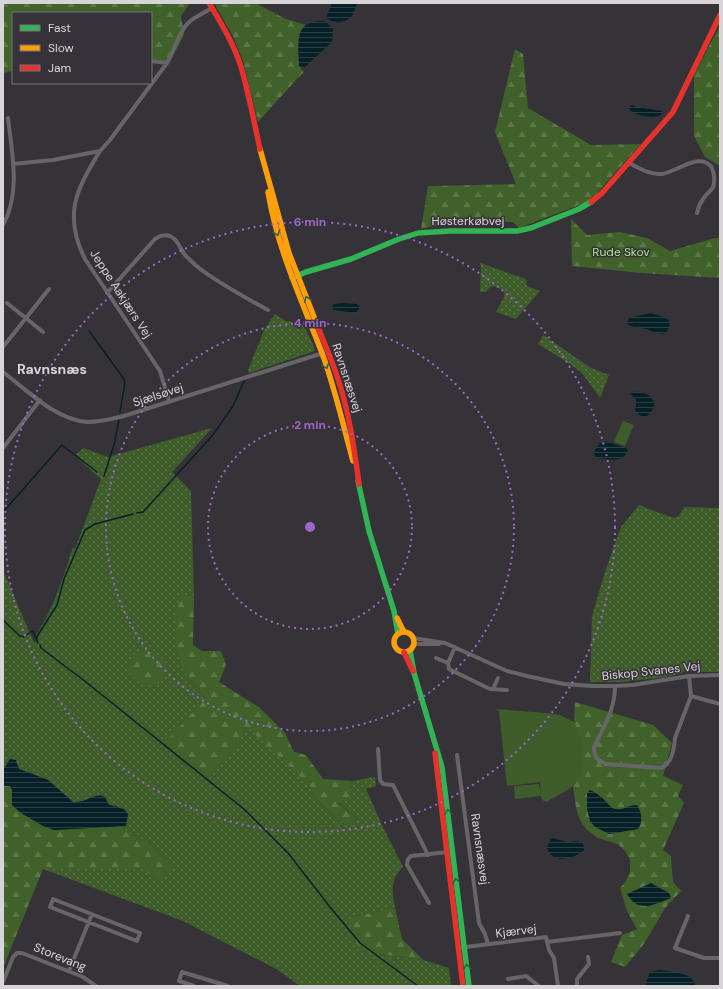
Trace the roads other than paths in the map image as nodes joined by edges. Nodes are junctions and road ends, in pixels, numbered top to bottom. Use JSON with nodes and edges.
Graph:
{"nodes":[{"id":1,"x":210,"y":5,"type":"edge"},
{"id":2,"x":720,"y":15,"type":"edge"},
{"id":3,"x":152,"y":61,"type":"edge"},
{"id":4,"x":167,"y":63,"type":"junction"},
{"id":5,"x":152,"y":83,"type":"edge"},
{"id":6,"x":151,"y":84,"type":"edge"},
{"id":7,"x":8,"y":118,"type":"dead end"},
{"id":8,"x":100,"y":151,"type":"junction"},
{"id":9,"x":629,"y":163,"type":"junction"},
{"id":10,"x":13,"y":164,"type":"junction"},
{"id":11,"x":697,"y":213,"type":"dead end"},
{"id":12,"x":3,"y":225,"type":"edge"},
{"id":13,"x":295,"y":276,"type":"junction"},
{"id":14,"x":49,"y":289,"type":"dead end"},
{"id":15,"x":107,"y":293,"type":"junction"},
{"id":16,"x":7,"y":303,"type":"dead end"},
{"id":17,"x":268,"y":310,"type":"dead end"},
{"id":18,"x":26,"y":318,"type":"junction"},
{"id":19,"x":44,"y":332,"type":"dead end"},
{"id":20,"x":3,"y":347,"type":"edge"},
{"id":21,"x":325,"y":352,"type":"junction"},
{"id":22,"x":3,"y":372,"type":"edge"},
{"id":23,"x":40,"y":400,"type":"junction"},
{"id":24,"x":169,"y":401,"type":"junction"},
{"id":25,"x":3,"y":448,"type":"edge"},
{"id":26,"x":401,"y":633,"type":"junction"},
{"id":27,"x":410,"y":646,"type":"junction"},
{"id":28,"x":455,"y":647,"type":"junction"},
{"id":29,"x":436,"y":658,"type":"dead end"},
{"id":30,"x":448,"y":663,"type":"junction"},
{"id":31,"x":720,"y":675,"type":"edge"},
{"id":32,"x":689,"y":676,"type":"junction"},
{"id":33,"x":498,"y":678,"type":"dead end"},
{"id":34,"x":615,"y":686,"type":"junction"},
{"id":35,"x":493,"y":689,"type":"junction"},
{"id":36,"x":506,"y":690,"type":"dead end"},
{"id":37,"x":691,"y":696,"type":"junction"},
{"id":38,"x":720,"y":704,"type":"edge"},
{"id":39,"x":434,"y":739,"type":"junction"},
{"id":40,"x":378,"y":749,"type":"dead end"},
{"id":41,"x":457,"y":755,"type":"dead end"},
{"id":42,"x":452,"y":851,"type":"junction"},
{"id":43,"x":446,"y":852,"type":"junction"},
{"id":44,"x":428,"y":855,"type":"junction"},
{"id":45,"x":429,"y":903,"type":"dead end"},
{"id":46,"x":92,"y":914,"type":"junction"},
{"id":47,"x":688,"y":916,"type":"dead end"},
{"id":48,"x":89,"y":922,"type":"junction"},
{"id":49,"x":620,"y":933,"type":"dead end"},
{"id":50,"x":547,"y":942,"type":"junction"},
{"id":51,"x":488,"y":944,"type":"junction"},
{"id":52,"x":465,"y":947,"type":"junction"},
{"id":53,"x":458,"y":948,"type":"junction"},
{"id":54,"x":588,"y":957,"type":"dead end"},
{"id":55,"x":720,"y":958,"type":"edge"},
{"id":56,"x":69,"y":971,"type":"junction"},
{"id":57,"x":511,"y":973,"type":"dead end"},
{"id":58,"x":3,"y":982,"type":"edge"},
{"id":59,"x":217,"y":984,"type":"edge"},
{"id":60,"x":96,"y":986,"type":"edge"},
{"id":61,"x":194,"y":986,"type":"edge"},
{"id":62,"x":228,"y":986,"type":"edge"},
{"id":63,"x":463,"y":986,"type":"edge"},
{"id":64,"x":469,"y":986,"type":"edge"},
{"id":65,"x":540,"y":986,"type":"edge"},
{"id":66,"x":552,"y":986,"type":"edge"},
{"id":67,"x":558,"y":986,"type":"edge"},
{"id":68,"x":577,"y":986,"type":"edge"}],
"edges":[{"from":1,"to":4,"type":"street","name":"Jeppe Aakjærs Vej"},
{"from":1,"to":13,"type":"main road","name":"Ravnsnæsvej"},
{"from":2,"to":9,"type":"main road","name":"Høsterkøbvej"},
{"from":3,"to":4,"type":"street"},
{"from":4,"to":5,"type":"street","name":"Jeppe Aakjærs Vej"},
{"from":6,"to":8,"type":"street","name":"Jeppe Aakjærs Vej"},
{"from":7,"to":10,"type":"street"},
{"from":8,"to":10,"type":"street"},
{"from":8,"to":15,"type":"street","name":"Jeppe Aakjærs Vej"},
{"from":9,"to":11,"type":"street"},
{"from":9,"to":13,"type":"main road","name":"Høsterkøbvej"},
{"from":10,"to":12,"type":"street"},
{"from":13,"to":21,"type":"main road","name":"Ravnsnæsvej"},
{"from":14,"to":18,"type":"street"},
{"from":15,"to":17,"type":"street"},
{"from":15,"to":24,"type":"street","name":"Jeppe Aakjærs Vej"},
{"from":16,"to":18,"type":"street"},
{"from":18,"to":19,"type":"street"},
{"from":18,"to":20,"type":"street"},
{"from":21,"to":24,"type":"street","name":"Sjælsøvej"},
{"from":21,"to":26,"type":"main road","name":"Ravnsnæsvej"},
{"from":22,"to":23,"type":"street","name":"Sjælsøvej"},
{"from":23,"to":24,"type":"street","name":"Sjælsøvej"},
{"from":23,"to":25,"type":"street"},
{"from":26,"to":27,"type":"main road"},
{"from":26,"to":27,"type":"main road"},
{"from":27,"to":28,"type":"street","name":"Biskop Svanes Vej"},
{"from":27,"to":39,"type":"main road"},
{"from":28,"to":30,"type":"street"},
{"from":28,"to":34,"type":"street","name":"Biskop Svanes Vej"},
{"from":29,"to":30,"type":"street"},
{"from":30,"to":35,"type":"street"},
{"from":31,"to":32,"type":"street","name":"Biskop Svanes Vej"},
{"from":32,"to":34,"type":"street","name":"Biskop Svanes Vej"},
{"from":32,"to":37,"type":"street"},
{"from":33,"to":35,"type":"street"},
{"from":34,"to":37,"type":"street"},
{"from":35,"to":36,"type":"street"},
{"from":37,"to":38,"type":"street"},
{"from":42,"to":39,"type":"main road","one_way":true},
{"from":39,"to":43,"type":"main road"},
{"from":40,"to":44,"type":"street"},
{"from":41,"to":51,"type":"street","name":"Ravnsnæsvej"},
{"from":42,"to":43,"type":"street"},
{"from":52,"to":42,"type":"main road","one_way":true},
{"from":43,"to":44,"type":"street"},
{"from":43,"to":53,"type":"main road"},
{"from":44,"to":45,"type":"street"},
{"from":46,"to":48,"type":"street"},
{"from":46,"to":48,"type":"street"},
{"from":46,"to":48,"type":"street"},
{"from":47,"to":55,"type":"street"},
{"from":48,"to":56,"type":"street"},
{"from":49,"to":50,"type":"street","name":"Kjærvej"},
{"from":50,"to":51,"type":"street","name":"Kjærvej"},
{"from":50,"to":67,"type":"street"},
{"from":51,"to":52,"type":"street","name":"Kjærvej"},
{"from":52,"to":53,"type":"street","name":"Kjærvej"},
{"from":64,"to":52,"type":"main road","one_way":true},
{"from":53,"to":63,"type":"main road"},
{"from":54,"to":68,"type":"street"},
{"from":56,"to":58,"type":"street","name":"Storevang"},
{"from":56,"to":60,"type":"street","name":"Storevang"},
{"from":57,"to":65,"type":"street"},
{"from":59,"to":61,"type":"street"},
{"from":59,"to":62,"type":"street"},
{"from":66,"to":67,"type":"street"}]}
